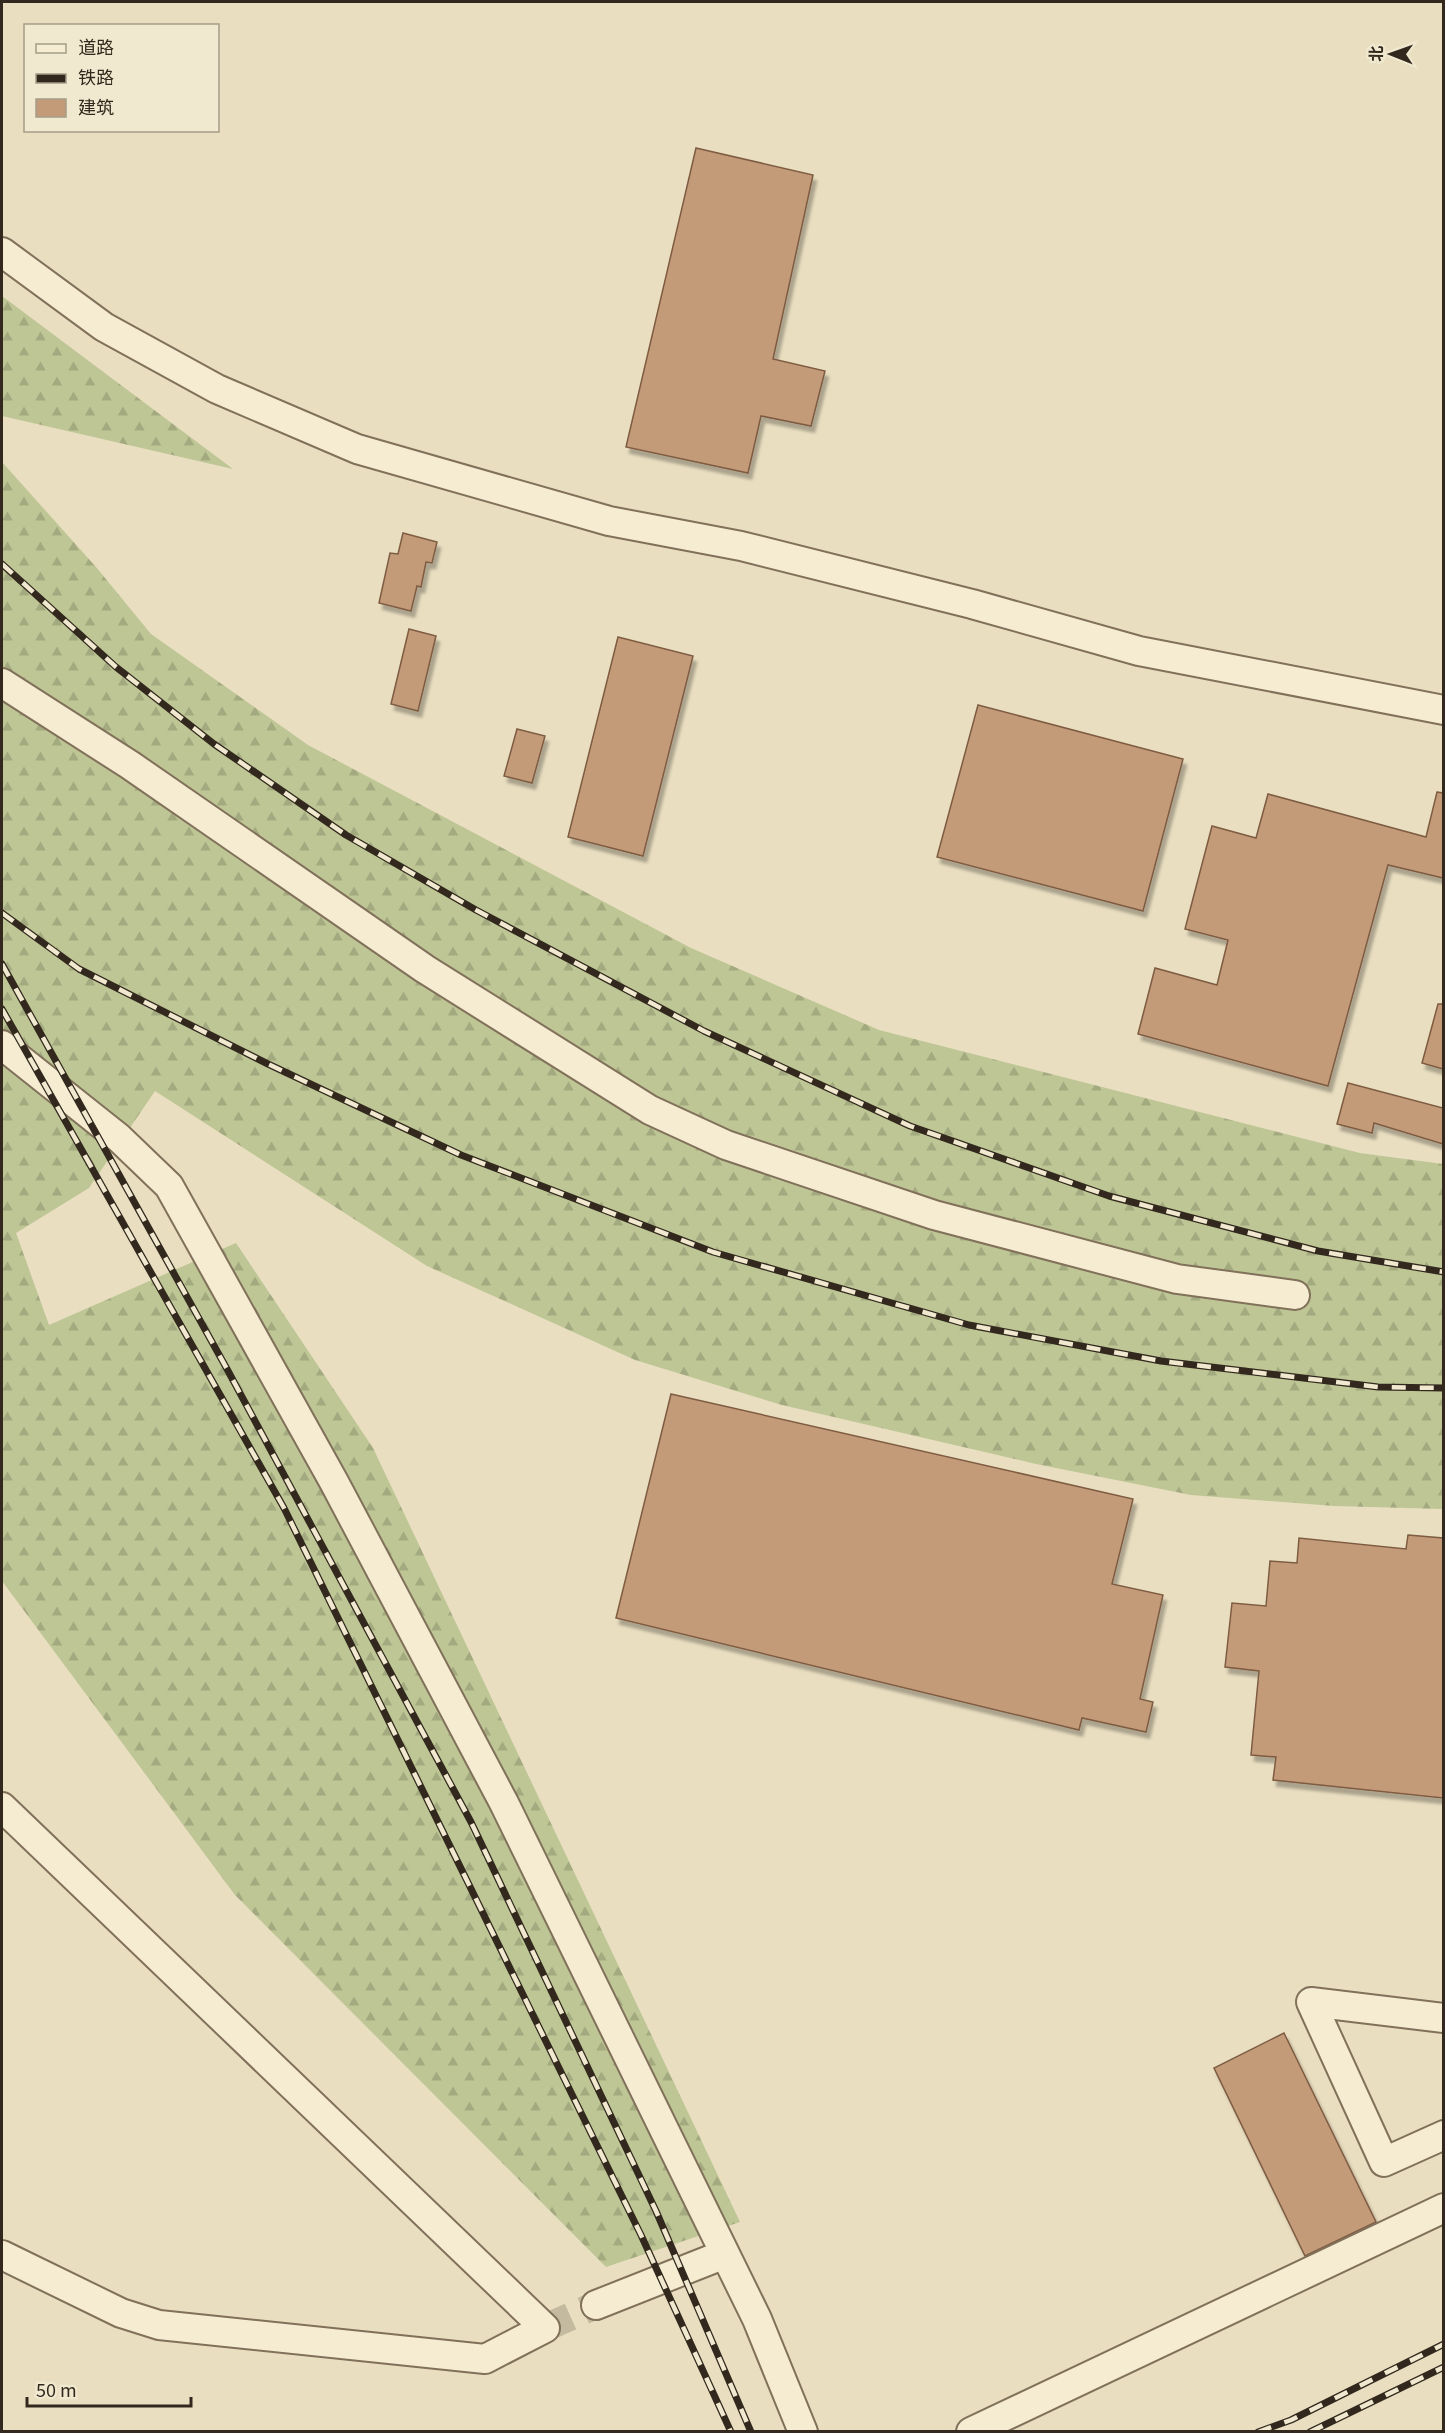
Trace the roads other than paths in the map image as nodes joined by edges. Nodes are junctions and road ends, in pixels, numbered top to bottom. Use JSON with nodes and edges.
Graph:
{"nodes":[{"id":1,"x":2,"y":252,"type":"edge"},
{"id":2,"x":2,"y":683,"type":"edge"},
{"id":3,"x":1443,"y":710,"type":"edge"},
{"id":4,"x":2,"y":1045,"type":"edge"},
{"id":5,"x":1295,"y":1295,"type":"dead end"},
{"id":6,"x":2,"y":1807,"type":"edge"},
{"id":7,"x":1443,"y":2018,"type":"edge"},
{"id":8,"x":1443,"y":2135,"type":"edge"},
{"id":9,"x":1443,"y":2208,"type":"edge"},
{"id":10,"x":725,"y":2254,"type":"junction"},
{"id":11,"x":2,"y":2255,"type":"edge"},
{"id":12,"x":596,"y":2304,"type":"tunnel mouth"},
{"id":13,"x":803,"y":2432,"type":"edge"},
{"id":14,"x":971,"y":2432,"type":"edge"}],
"edges":[{"from":1,"to":3,"type":"street"},
{"from":2,"to":5,"type":"street"},
{"from":4,"to":10,"type":"street"},
{"from":6,"to":11,"type":"street"},
{"from":7,"to":8,"type":"street"},
{"from":9,"to":14,"type":"street"},
{"from":10,"to":12,"type":"street"},
{"from":10,"to":13,"type":"street"}]}
